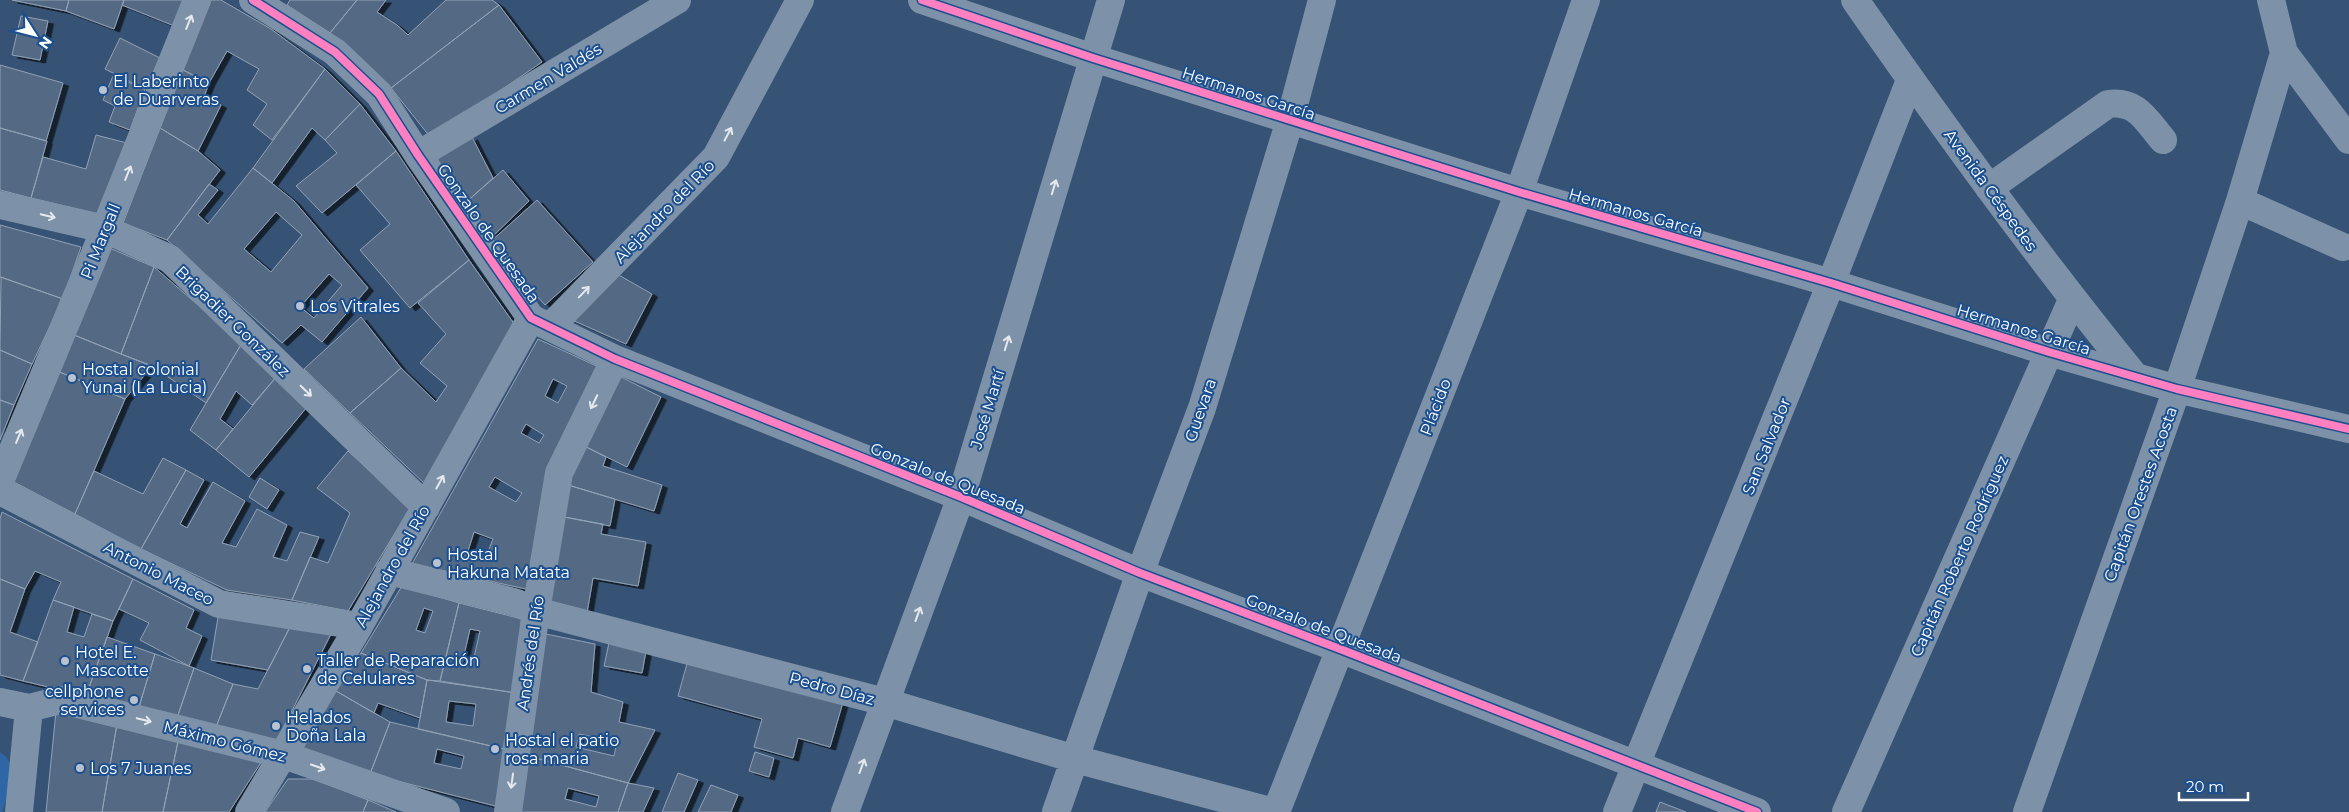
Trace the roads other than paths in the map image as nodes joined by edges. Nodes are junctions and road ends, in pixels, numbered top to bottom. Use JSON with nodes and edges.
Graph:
{"nodes":[{"id":1,"x":197,"y":0,"type":"edge"},
{"id":2,"x":253,"y":0,"type":"edge"},
{"id":3,"x":677,"y":0,"type":"edge"},
{"id":4,"x":800,"y":0,"type":"edge"},
{"id":5,"x":922,"y":0,"type":"edge"},
{"id":6,"x":1111,"y":0,"type":"edge"},
{"id":7,"x":1322,"y":0,"type":"edge"},
{"id":8,"x":1586,"y":0,"type":"edge"},
{"id":9,"x":1855,"y":0,"type":"edge"},
{"id":10,"x":2271,"y":0,"type":"edge"},
{"id":11,"x":2284,"y":53,"type":"junction"},
{"id":12,"x":1092,"y":58,"type":"junction"},
{"id":13,"x":1910,"y":80,"type":"junction"},
{"id":14,"x":1290,"y":120,"type":"junction"},
{"id":15,"x":2163,"y":140,"type":"dead end"},
{"id":16,"x":2349,"y":140,"type":"edge"},
{"id":17,"x":418,"y":155,"type":"junction"},
{"id":18,"x":1989,"y":188,"type":"junction"},
{"id":19,"x":1519,"y":192,"type":"junction"},
{"id":20,"x":2240,"y":201,"type":"junction"},
{"id":21,"x":0,"y":205,"type":"edge"},
{"id":22,"x":105,"y":229,"type":"junction"},
{"id":23,"x":2343,"y":247,"type":"dead end"},
{"id":24,"x":1831,"y":283,"type":"junction"},
{"id":25,"x":2072,"y":300,"type":"junction"},
{"id":26,"x":541,"y":322,"type":"junction"},
{"id":27,"x":2050,"y":352,"type":"junction"},
{"id":28,"x":615,"y":359,"type":"junction"},
{"id":29,"x":2134,"y":375,"type":"junction"},
{"id":30,"x":2177,"y":389,"type":"junction"},
{"id":31,"x":2349,"y":429,"type":"edge"},
{"id":32,"x":0,"y":481,"type":"edge"},
{"id":33,"x":0,"y":491,"type":"edge"},
{"id":34,"x":961,"y":497,"type":"junction"},
{"id":35,"x":426,"y":507,"type":"junction"},
{"id":36,"x":389,"y":571,"type":"junction"},
{"id":37,"x":1140,"y":573,"type":"junction"},
{"id":38,"x":536,"y":611,"type":"junction"},
{"id":39,"x":359,"y":626,"type":"junction"},
{"id":40,"x":1340,"y":649,"type":"junction"},
{"id":41,"x":0,"y":702,"type":"edge"},
{"id":42,"x":885,"y":702,"type":"junction"},
{"id":43,"x":29,"y":708,"type":"junction"},
{"id":44,"x":284,"y":755,"type":"junction"},
{"id":45,"x":1075,"y":759,"type":"junction"},
{"id":46,"x":1637,"y":766,"type":"junction"},
{"id":47,"x":19,"y":812,"type":"edge"},
{"id":48,"x":249,"y":812,"type":"edge"},
{"id":49,"x":446,"y":812,"type":"edge"},
{"id":50,"x":508,"y":812,"type":"edge"},
{"id":51,"x":845,"y":812,"type":"edge"},
{"id":52,"x":1056,"y":812,"type":"edge"},
{"id":53,"x":1275,"y":812,"type":"edge"},
{"id":54,"x":1617,"y":812,"type":"edge"},
{"id":55,"x":1757,"y":812,"type":"edge"},
{"id":56,"x":1846,"y":812,"type":"edge"},
{"id":57,"x":2027,"y":812,"type":"edge"}],
"edges":[{"from":22,"to":1,"type":"street","name":"Pi Margall","one_way":true},
{"from":2,"to":17,"type":"street","name":"Gonzalo de Quesada"},
{"from":3,"to":17,"type":"street","name":"Carmen Valdés"},
{"from":26,"to":4,"type":"street","name":"Alejandro del Río","one_way":true},
{"from":5,"to":12,"type":"street","name":"Hermanos García"},
{"from":6,"to":12,"type":"street","name":"José Martí"},
{"from":7,"to":14,"type":"street","name":"Guevara"},
{"from":8,"to":19,"type":"street","name":"Plácido"},
{"from":9,"to":13,"type":"street","name":"Avenida Céspedes"},
{"from":10,"to":11,"type":"street"},
{"from":11,"to":16,"type":"street"},
{"from":11,"to":20,"type":"street","name":"Capitán Orestes Acosta"},
{"from":12,"to":14,"type":"street","name":"Hermanos García"},
{"from":34,"to":12,"type":"street","name":"José Martí","one_way":true},
{"from":13,"to":18,"type":"street","name":"Avenida Céspedes"},
{"from":13,"to":24,"type":"street","name":"San Salvador"},
{"from":14,"to":19,"type":"street","name":"Hermanos García"},
{"from":14,"to":37,"type":"street","name":"Guevara"},
{"from":15,"to":18,"type":"street"},
{"from":17,"to":26,"type":"street","name":"Gonzalo de Quesada"},
{"from":18,"to":25,"type":"street","name":"Avenida Céspedes"},
{"from":19,"to":24,"type":"street","name":"Hermanos García"},
{"from":19,"to":40,"type":"street","name":"Plácido"},
{"from":20,"to":23,"type":"street"},
{"from":20,"to":30,"type":"street","name":"Capitán Orestes Acosta"},
{"from":21,"to":22,"type":"street","name":"Brigadier González","one_way":true},
{"from":32,"to":22,"type":"street","name":"Pi Margall","one_way":true},
{"from":22,"to":35,"type":"street","name":"Brigadier González","one_way":true},
{"from":24,"to":27,"type":"street","name":"Hermanos García"},
{"from":24,"to":46,"type":"street","name":"San Salvador"},
{"from":25,"to":27,"type":"street","name":"Capitán Roberto Rodríguez"},
{"from":25,"to":29,"type":"street","name":"Avenida Céspedes"},
{"from":26,"to":28,"type":"street","name":"Gonzalo de Quesada"},
{"from":35,"to":26,"type":"street","name":"Alejandro del Río","one_way":true},
{"from":27,"to":29,"type":"street","name":"Hermanos García"},
{"from":27,"to":56,"type":"street","name":"Capitán Roberto Rodríguez"},
{"from":28,"to":34,"type":"street","name":"Gonzalo de Quesada"},
{"from":28,"to":38,"type":"street","name":"Andrés del Río","one_way":true},
{"from":29,"to":30,"type":"street","name":"Hermanos García"},
{"from":30,"to":31,"type":"street","name":"Hermanos García"},
{"from":30,"to":57,"type":"street","name":"Capitán Orestes Acosta"},
{"from":33,"to":39,"type":"street","name":"Antonio Maceo"},
{"from":34,"to":37,"type":"street","name":"Gonzalo de Quesada"},
{"from":42,"to":34,"type":"street","name":"José Martí","one_way":true},
{"from":35,"to":36,"type":"street","name":"Alejandro del Río"},
{"from":36,"to":38,"type":"street","name":"Pedro Díaz"},
{"from":36,"to":39,"type":"street","name":"Alejandro del Río"},
{"from":37,"to":40,"type":"street","name":"Gonzalo de Quesada"},
{"from":37,"to":45,"type":"street","name":"Guevara"},
{"from":38,"to":42,"type":"street","name":"Pedro Díaz"},
{"from":38,"to":50,"type":"street","name":"Andrés del Río","one_way":true},
{"from":39,"to":44,"type":"street","name":"Alejandro del Río"},
{"from":40,"to":46,"type":"street","name":"Gonzalo de Quesada"},
{"from":40,"to":53,"type":"street","name":"Plácido"},
{"from":41,"to":43,"type":"street","name":"Máximo Gómez"},
{"from":42,"to":45,"type":"street","name":"Pedro Díaz"},
{"from":51,"to":42,"type":"street","name":"José Martí","one_way":true},
{"from":43,"to":44,"type":"street","name":"Máximo Gómez","one_way":true},
{"from":43,"to":47,"type":"street"},
{"from":44,"to":48,"type":"street","name":"Alejandro del Río"},
{"from":44,"to":49,"type":"street","name":"Máximo Gómez","one_way":true},
{"from":45,"to":52,"type":"street","name":"Guevara"},
{"from":45,"to":53,"type":"street","name":"Pedro Díaz"},
{"from":46,"to":54,"type":"street","name":"San Salvador"},
{"from":46,"to":55,"type":"street","name":"Gonzalo de Quesada"}]}
